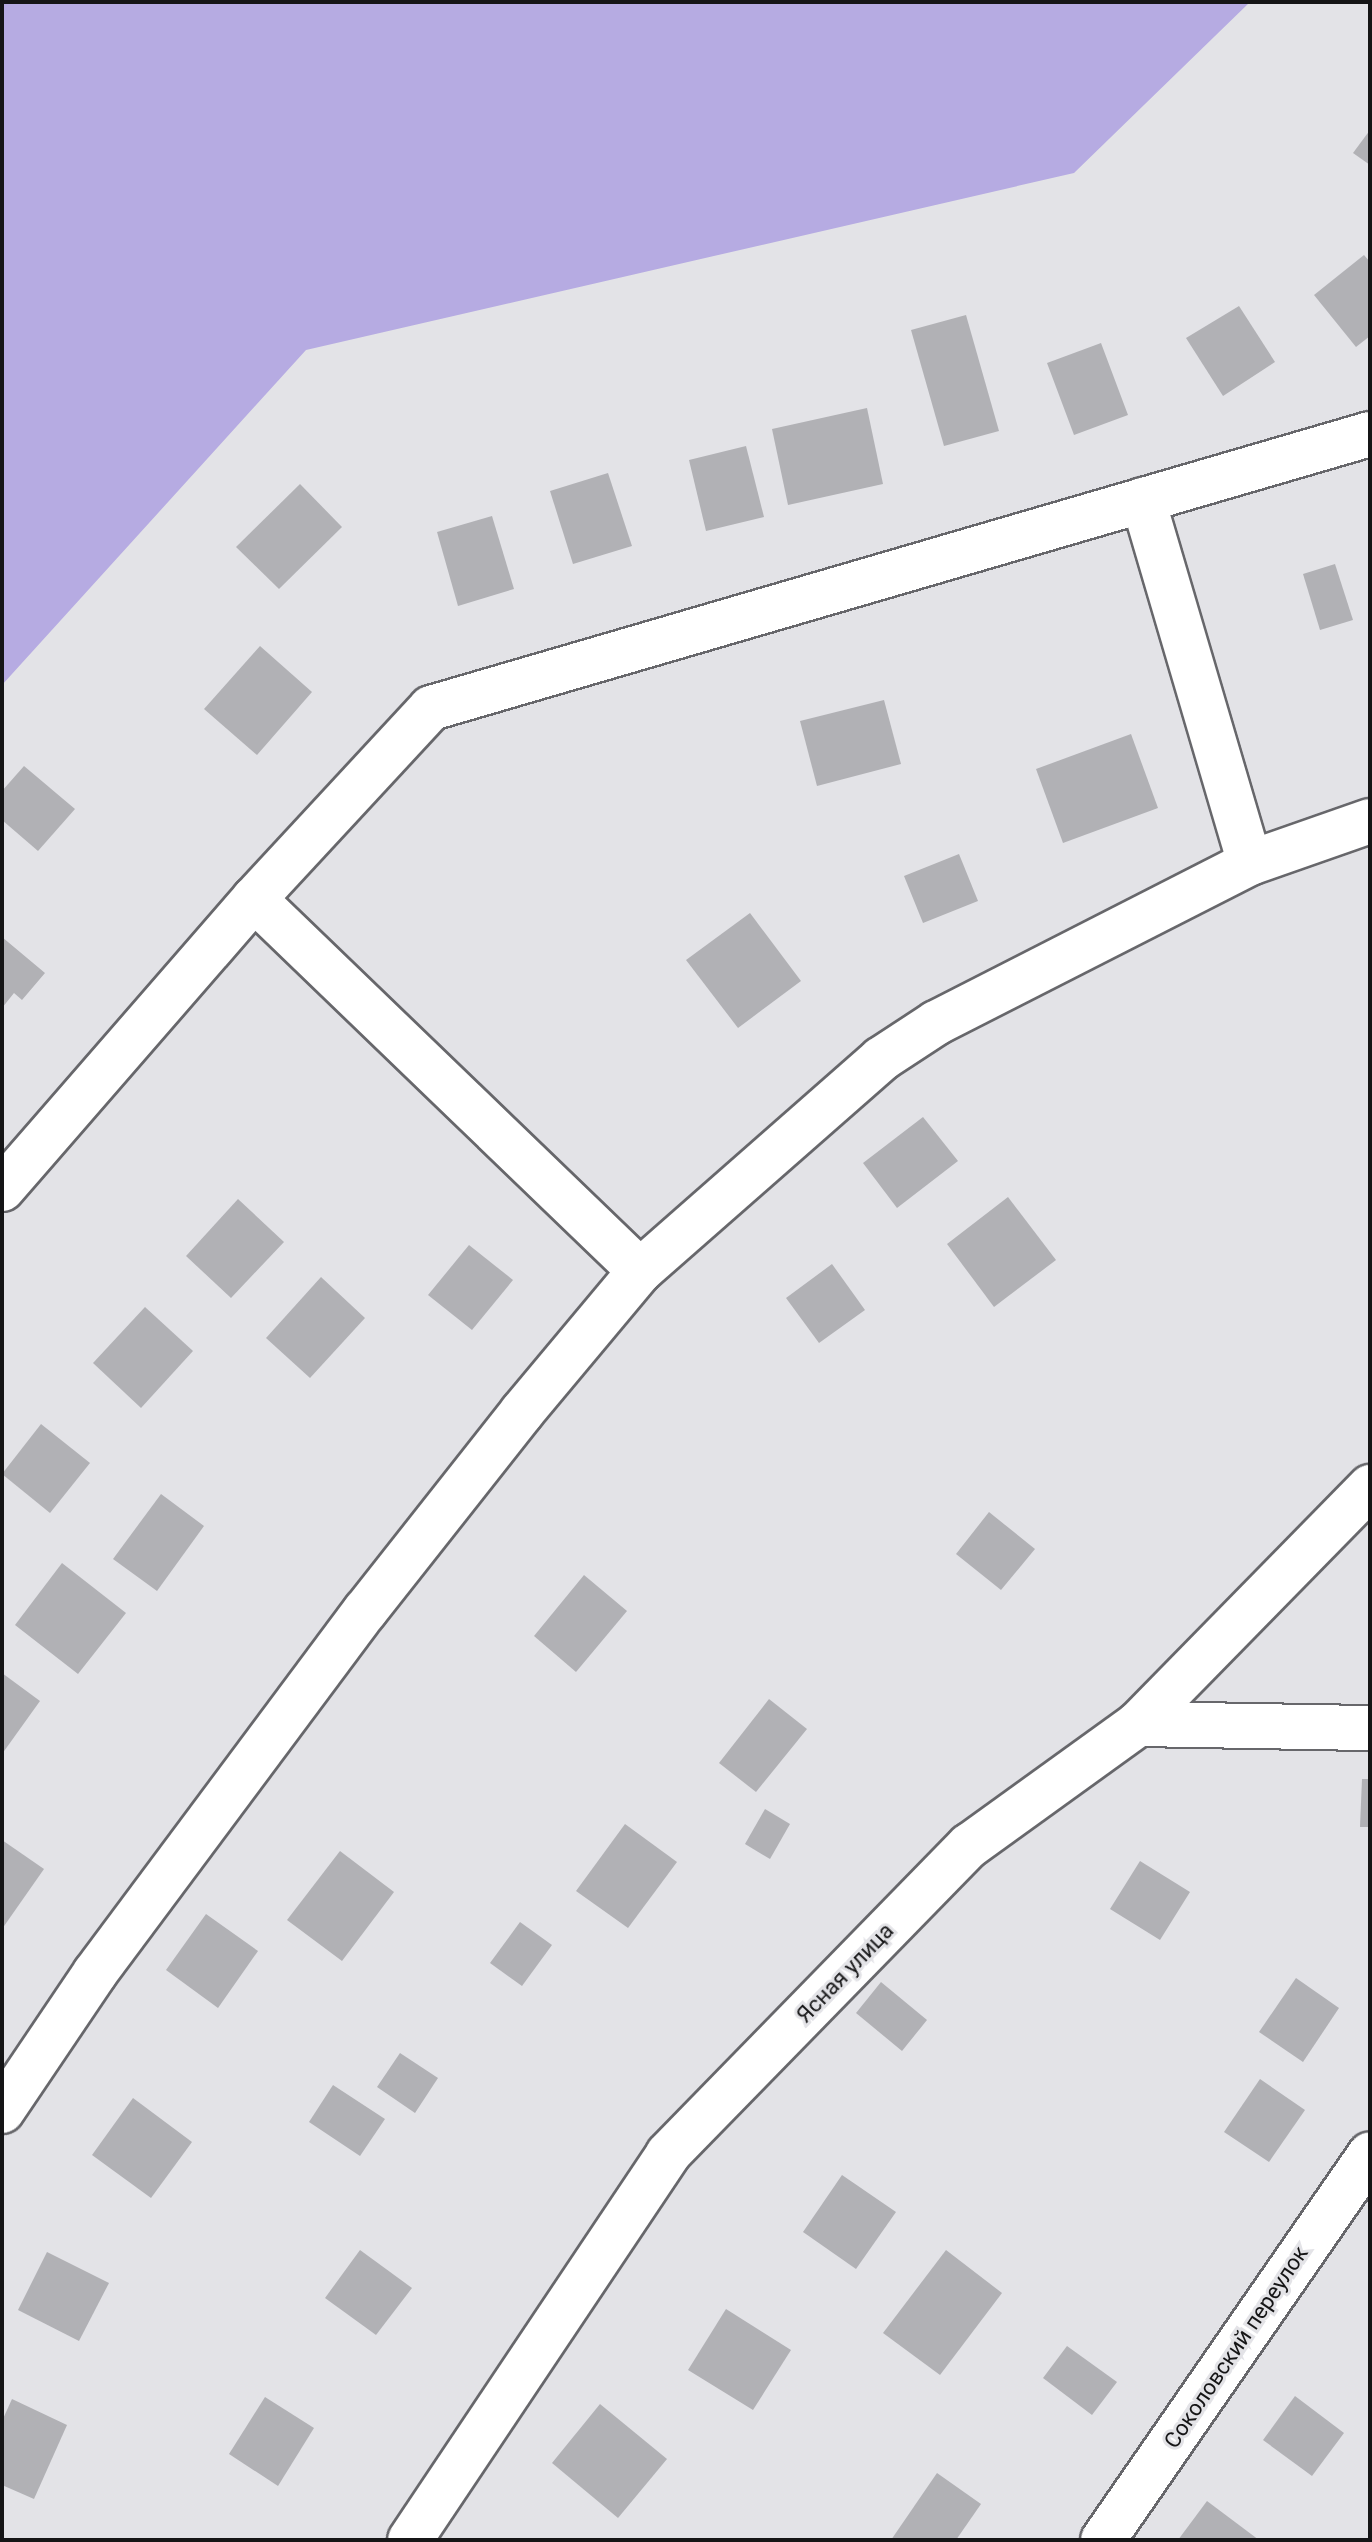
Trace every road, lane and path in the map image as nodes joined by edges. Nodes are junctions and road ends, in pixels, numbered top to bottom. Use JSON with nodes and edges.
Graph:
{"nodes":[{"id":1,"x":1370,"y":434,"type":"edge"},
{"id":2,"x":1143,"y":500,"type":"junction"},
{"id":3,"x":1370,"y":821,"type":"edge"},
{"id":4,"x":1250,"y":863,"type":"junction"},
{"id":5,"x":254,"y":899,"type":"junction"},
{"id":6,"x":2,"y":1189,"type":"edge"},
{"id":7,"x":640,"y":1271,"type":"junction"},
{"id":8,"x":1370,"y":1487,"type":"edge"},
{"id":9,"x":1138,"y":1724,"type":"junction"},
{"id":10,"x":1370,"y":1728,"type":"edge"},
{"id":11,"x":2,"y":2111,"type":"edge"},
{"id":12,"x":1370,"y":2154,"type":"edge"},
{"id":13,"x":410,"y":2540,"type":"edge"},
{"id":14,"x":1103,"y":2540,"type":"edge"}],
"edges":[{"from":1,"to":2,"type":"street"},
{"from":2,"to":4,"type":"street"},
{"from":2,"to":5,"type":"street"},
{"from":3,"to":4,"type":"street"},
{"from":4,"to":7,"type":"street"},
{"from":5,"to":6,"type":"street"},
{"from":5,"to":7,"type":"street"},
{"from":7,"to":11,"type":"street"},
{"from":8,"to":9,"type":"street","name":"Ясная улица"},
{"from":9,"to":10,"type":"street"},
{"from":9,"to":13,"type":"street","name":"Ясная улица"},
{"from":12,"to":14,"type":"street","name":"Соколовский переулок"}]}
